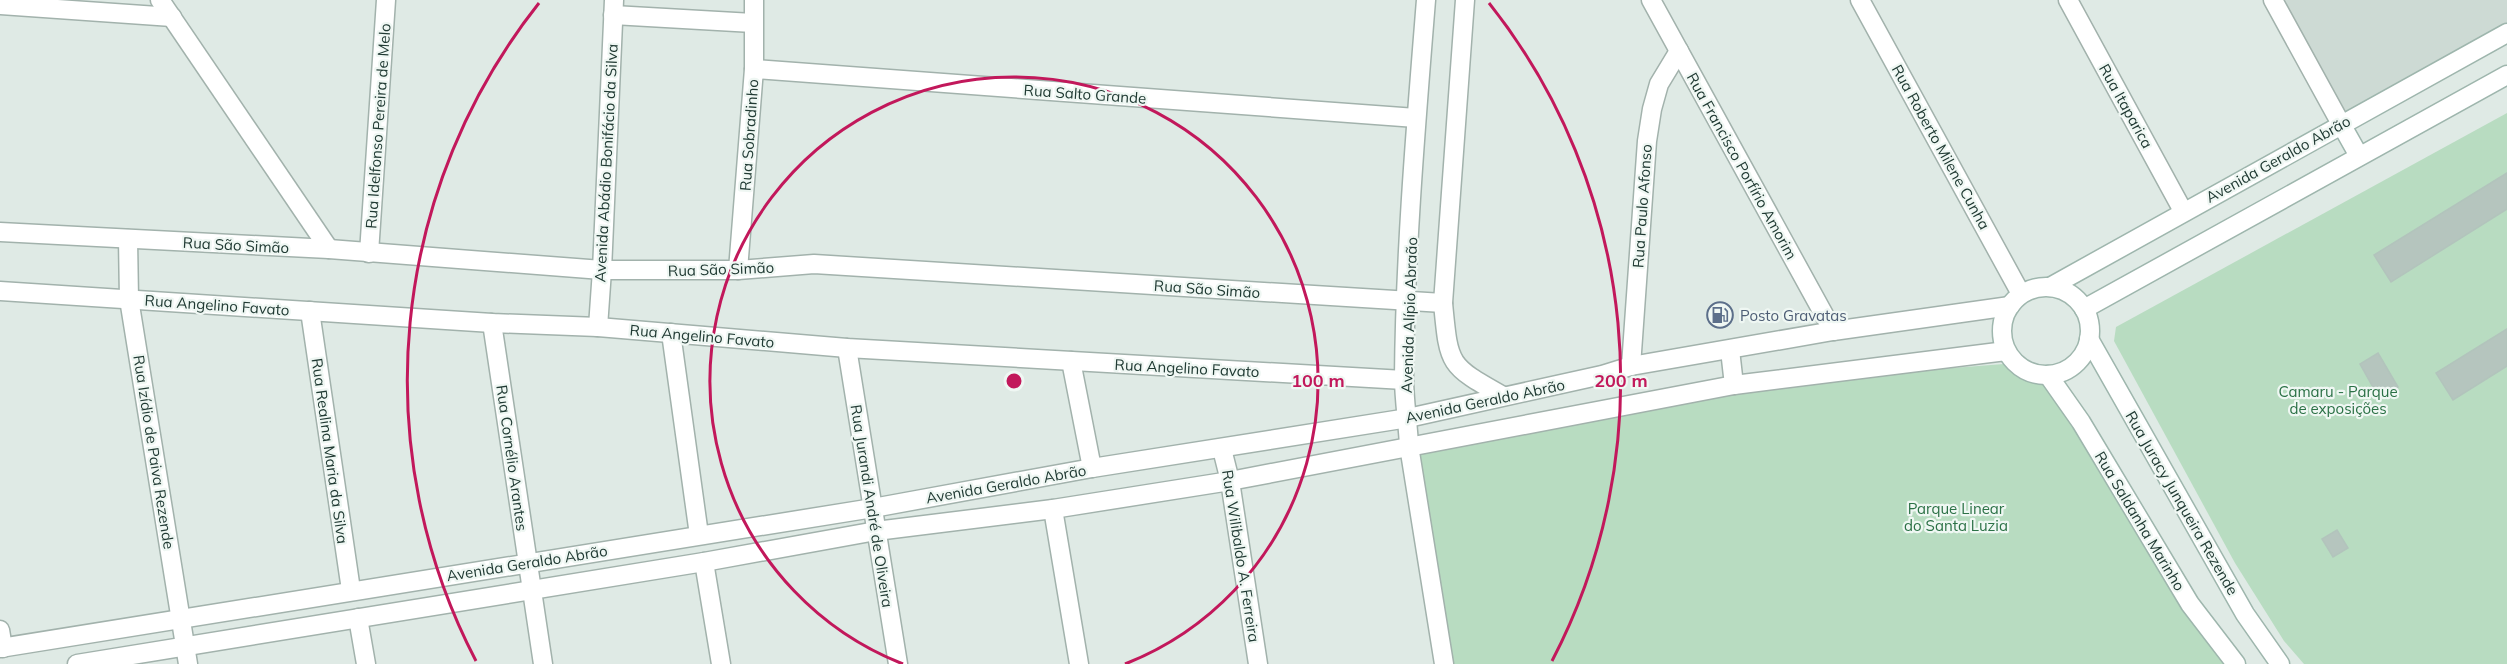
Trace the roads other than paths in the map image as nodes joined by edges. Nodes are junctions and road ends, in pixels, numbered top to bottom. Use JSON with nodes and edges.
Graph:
{"nodes":[{"id":1,"x":160,"y":0,"type":"edge"},
{"id":2,"x":386,"y":0,"type":"edge"},
{"id":3,"x":754,"y":0,"type":"edge"},
{"id":4,"x":1426,"y":0,"type":"edge"},
{"id":5,"x":1465,"y":0,"type":"edge"},
{"id":6,"x":1651,"y":0,"type":"edge"},
{"id":7,"x":1860,"y":0,"type":"edge"},
{"id":8,"x":2068,"y":0,"type":"edge"},
{"id":9,"x":2273,"y":0,"type":"edge"},
{"id":10,"x":0,"y":5,"type":"edge"},
{"id":11,"x":613,"y":7,"type":"edge"},
{"id":12,"x":171,"y":17,"type":"junction"},
{"id":13,"x":753,"y":23,"type":"junction"},
{"id":14,"x":2507,"y":33,"type":"edge"},
{"id":15,"x":1678,"y":51,"type":"junction"},
{"id":16,"x":754,"y":69,"type":"junction"},
{"id":17,"x":2507,"y":75,"type":"edge"},
{"id":18,"x":1416,"y":118,"type":"junction"},
{"id":19,"x":2341,"y":124,"type":"junction"},
{"id":20,"x":2359,"y":156,"type":"junction"},
{"id":21,"x":2183,"y":211,"type":"junction"},
{"id":22,"x":0,"y":232,"type":"edge"},
{"id":23,"x":128,"y":239,"type":"junction"},
{"id":24,"x":329,"y":249,"type":"junction"},
{"id":25,"x":369,"y":253,"type":"junction"},
{"id":26,"x":602,"y":270,"type":"junction"},
{"id":27,"x":738,"y":270,"type":"junction"},
{"id":28,"x":2050,"y":287,"type":"junction"},
{"id":29,"x":0,"y":291,"type":"edge"},
{"id":30,"x":129,"y":298,"type":"junction"},
{"id":31,"x":2015,"y":300,"type":"junction"},
{"id":32,"x":1407,"y":301,"type":"junction"},
{"id":33,"x":1443,"y":303,"type":"junction"},
{"id":34,"x":2084,"y":309,"type":"junction"},
{"id":35,"x":310,"y":311,"type":"junction"},
{"id":36,"x":492,"y":323,"type":"junction"},
{"id":37,"x":598,"y":327,"type":"junction"},
{"id":38,"x":1833,"y":331,"type":"junction"},
{"id":39,"x":671,"y":333,"type":"junction"},
{"id":40,"x":2089,"y":339,"type":"junction"},
{"id":41,"x":847,"y":348,"type":"junction"},
{"id":42,"x":1730,"y":350,"type":"junction"},
{"id":43,"x":2006,"y":351,"type":"junction"},
{"id":44,"x":1071,"y":361,"type":"junction"},
{"id":45,"x":1630,"y":366,"type":"junction"},
{"id":46,"x":2048,"y":375,"type":"junction"},
{"id":47,"x":1404,"y":380,"type":"junction"},
{"id":48,"x":1734,"y":385,"type":"junction"},
{"id":49,"x":1503,"y":396,"type":"junction"},
{"id":50,"x":1408,"y":418,"type":"junction"},
{"id":51,"x":1409,"y":446,"type":"junction"},
{"id":52,"x":1222,"y":448,"type":"junction"},
{"id":53,"x":1092,"y":468,"type":"junction"},
{"id":54,"x":1230,"y":481,"type":"junction"},
{"id":55,"x":873,"y":508,"type":"junction"},
{"id":56,"x":1053,"y":510,"type":"junction"},
{"id":57,"x":876,"y":531,"type":"junction"},
{"id":58,"x":699,"y":535,"type":"junction"},
{"id":59,"x":704,"y":562,"type":"junction"},
{"id":60,"x":528,"y":564,"type":"junction"},
{"id":61,"x":532,"y":589,"type":"junction"},
{"id":62,"x":351,"y":590,"type":"junction"},
{"id":63,"x":181,"y":618,"type":"junction"},
{"id":64,"x":358,"y":618,"type":"junction"},
{"id":65,"x":1,"y":642,"type":"edge"},
{"id":66,"x":185,"y":646,"type":"junction"},
{"id":67,"x":76,"y":664,"type":"edge"},
{"id":68,"x":188,"y":664,"type":"edge"},
{"id":69,"x":366,"y":664,"type":"edge"},
{"id":70,"x":543,"y":664,"type":"edge"},
{"id":71,"x":721,"y":664,"type":"edge"},
{"id":72,"x":898,"y":664,"type":"edge"},
{"id":73,"x":1079,"y":664,"type":"edge"},
{"id":74,"x":1258,"y":664,"type":"edge"},
{"id":75,"x":1444,"y":664,"type":"edge"},
{"id":76,"x":2236,"y":664,"type":"edge"},
{"id":77,"x":2280,"y":664,"type":"edge"}],
"edges":[{"from":1,"to":12,"type":"street"},
{"from":2,"to":25,"type":"street","name":"Rua Idelfonso Pereira de Melo"},
{"from":3,"to":13,"type":"street","name":"Rua Sobradinho"},
{"from":4,"to":18,"type":"street","name":"Avenida Alípio Abraão"},
{"from":5,"to":33,"type":"street"},
{"from":6,"to":15,"type":"street","name":"Rua Francisco Porfírio Amorim"},
{"from":7,"to":31,"type":"street","name":"Rua Roberto Milene Cunha"},
{"from":8,"to":21,"type":"street","name":"Rua Itaparica"},
{"from":9,"to":19,"type":"street"},
{"from":10,"to":12,"type":"street"},
{"from":11,"to":13,"type":"street"},
{"from":11,"to":26,"type":"street","name":"Avenida Abádio Bonifácio da Silva"},
{"from":12,"to":24,"type":"street"},
{"from":13,"to":16,"type":"street","name":"Rua Sobradinho"},
{"from":14,"to":19,"type":"street","name":"Avenida Geraldo Abrão"},
{"from":15,"to":38,"type":"street","name":"Rua Francisco Porfírio Amorim"},
{"from":15,"to":45,"type":"street","name":"Rua Paulo Afonso"},
{"from":16,"to":18,"type":"street","name":"Rua Salto Grande"},
{"from":16,"to":27,"type":"street","name":"Rua Sobradinho"},
{"from":17,"to":20,"type":"street"},
{"from":18,"to":32,"type":"street","name":"Avenida Alípio Abraão"},
{"from":19,"to":20,"type":"street"},
{"from":19,"to":21,"type":"street","name":"Avenida Geraldo Abrão"},
{"from":20,"to":34,"type":"street"},
{"from":21,"to":28,"type":"street","name":"Avenida Geraldo Abrão"},
{"from":22,"to":23,"type":"street","name":"Rua São Simão"},
{"from":23,"to":24,"type":"street","name":"Rua São Simão"},
{"from":23,"to":30,"type":"street","name":"Rua Izídio de Paiva Rezende"},
{"from":24,"to":25,"type":"street","name":"Rua São Simão"},
{"from":25,"to":26,"type":"street","name":"Rua São Simão"},
{"from":26,"to":27,"type":"street","name":"Rua São Simão"},
{"from":26,"to":37,"type":"street","name":"Avenida Abádio Bonifácio da Silva"},
{"from":27,"to":32,"type":"street","name":"Rua São Simão"},
{"from":28,"to":31,"type":"street","name":"Avenida Geraldo Abrão"},
{"from":28,"to":34,"type":"street"},
{"from":29,"to":30,"type":"street","name":"Rua Angelino Favato"},
{"from":30,"to":35,"type":"street","name":"Rua Angelino Favato"},
{"from":30,"to":63,"type":"street","name":"Rua Izídio de Paiva Rezende"},
{"from":31,"to":38,"type":"street","name":"Avenida Geraldo Abrão"},
{"from":31,"to":43,"type":"street"},
{"from":32,"to":33,"type":"street","name":"Rua São Simão"},
{"from":32,"to":47,"type":"street","name":"Avenida Alípio Abraão"},
{"from":33,"to":49,"type":"street"},
{"from":34,"to":40,"type":"street"},
{"from":35,"to":36,"type":"street","name":"Rua Angelino Favato"},
{"from":35,"to":62,"type":"street","name":"Rua Realina Maria da Silva"},
{"from":36,"to":37,"type":"street","name":"Rua Angelino Favato"},
{"from":36,"to":60,"type":"street","name":"Rua Cornélio Arantes"},
{"from":37,"to":39,"type":"street","name":"Rua Angelino Favato"},
{"from":38,"to":42,"type":"street","name":"Avenida Geraldo Abrão"},
{"from":39,"to":41,"type":"street","name":"Rua Angelino Favato"},
{"from":39,"to":58,"type":"street"},
{"from":40,"to":46,"type":"street"},
{"from":40,"to":77,"type":"street","name":"Rua Juracy Junqueira Rezende"},
{"from":41,"to":44,"type":"street","name":"Rua Angelino Favato"},
{"from":41,"to":55,"type":"street","name":"Rua Jurandi André de Oliveira"},
{"from":42,"to":45,"type":"street","name":"Avenida Geraldo Abrão"},
{"from":42,"to":48,"type":"street"},
{"from":43,"to":46,"type":"street"},
{"from":43,"to":48,"type":"street","name":"Avenida Geraldo Abrão"},
{"from":44,"to":47,"type":"street","name":"Rua Angelino Favato"},
{"from":44,"to":53,"type":"street"},
{"from":45,"to":49,"type":"street","name":"Avenida Geraldo Abrão"},
{"from":46,"to":76,"type":"street","name":"Rua Saldanha Marinho"},
{"from":47,"to":50,"type":"street","name":"Avenida Alípio Abraão"},
{"from":48,"to":51,"type":"street","name":"Avenida Geraldo Abrão"},
{"from":49,"to":50,"type":"street","name":"Avenida Geraldo Abrão"},
{"from":50,"to":51,"type":"street","name":"Avenida Alípio Abraão"},
{"from":50,"to":52,"type":"street","name":"Avenida Geraldo Abrão"},
{"from":51,"to":54,"type":"street","name":"Avenida Geraldo Abrão"},
{"from":51,"to":75,"type":"street","name":"Avenida Alípio Abraão"},
{"from":52,"to":53,"type":"street","name":"Avenida Geraldo Abrão"},
{"from":52,"to":54,"type":"street","name":"Rua Wilibaldo A. Ferreira"},
{"from":53,"to":55,"type":"street","name":"Avenida Geraldo Abrão"},
{"from":54,"to":56,"type":"street","name":"Avenida Geraldo Abrão"},
{"from":54,"to":74,"type":"street","name":"Rua Wilibaldo A. Ferreira"},
{"from":55,"to":57,"type":"street","name":"Rua Jurandi André de Oliveira"},
{"from":55,"to":58,"type":"street","name":"Avenida Geraldo Abrão"},
{"from":56,"to":57,"type":"street","name":"Avenida Geraldo Abrão"},
{"from":56,"to":73,"type":"street"},
{"from":57,"to":59,"type":"street","name":"Avenida Geraldo Abrão"},
{"from":57,"to":72,"type":"street","name":"Rua Jurandi André de Oliveira"},
{"from":58,"to":60,"type":"street","name":"Avenida Geraldo Abrão"},
{"from":59,"to":61,"type":"street","name":"Avenida Geraldo Abrão"},
{"from":59,"to":71,"type":"street"},
{"from":60,"to":61,"type":"street","name":"Rua Cornélio Arantes"},
{"from":60,"to":62,"type":"street","name":"Avenida Geraldo Abrão"},
{"from":61,"to":64,"type":"street","name":"Avenida Geraldo Abrão"},
{"from":61,"to":70,"type":"street","name":"Rua Cornélio Arantes"},
{"from":62,"to":63,"type":"street","name":"Avenida Geraldo Abrão"},
{"from":63,"to":65,"type":"street","name":"Avenida Geraldo Abrão"},
{"from":63,"to":66,"type":"street","name":"Rua Izídio de Paiva Rezende"},
{"from":64,"to":66,"type":"street","name":"Avenida Geraldo Abrão"},
{"from":64,"to":69,"type":"street"},
{"from":66,"to":67,"type":"street","name":"Avenida Geraldo Abrão"},
{"from":66,"to":68,"type":"street","name":"Rua Izídio de Paiva Rezende"}]}
